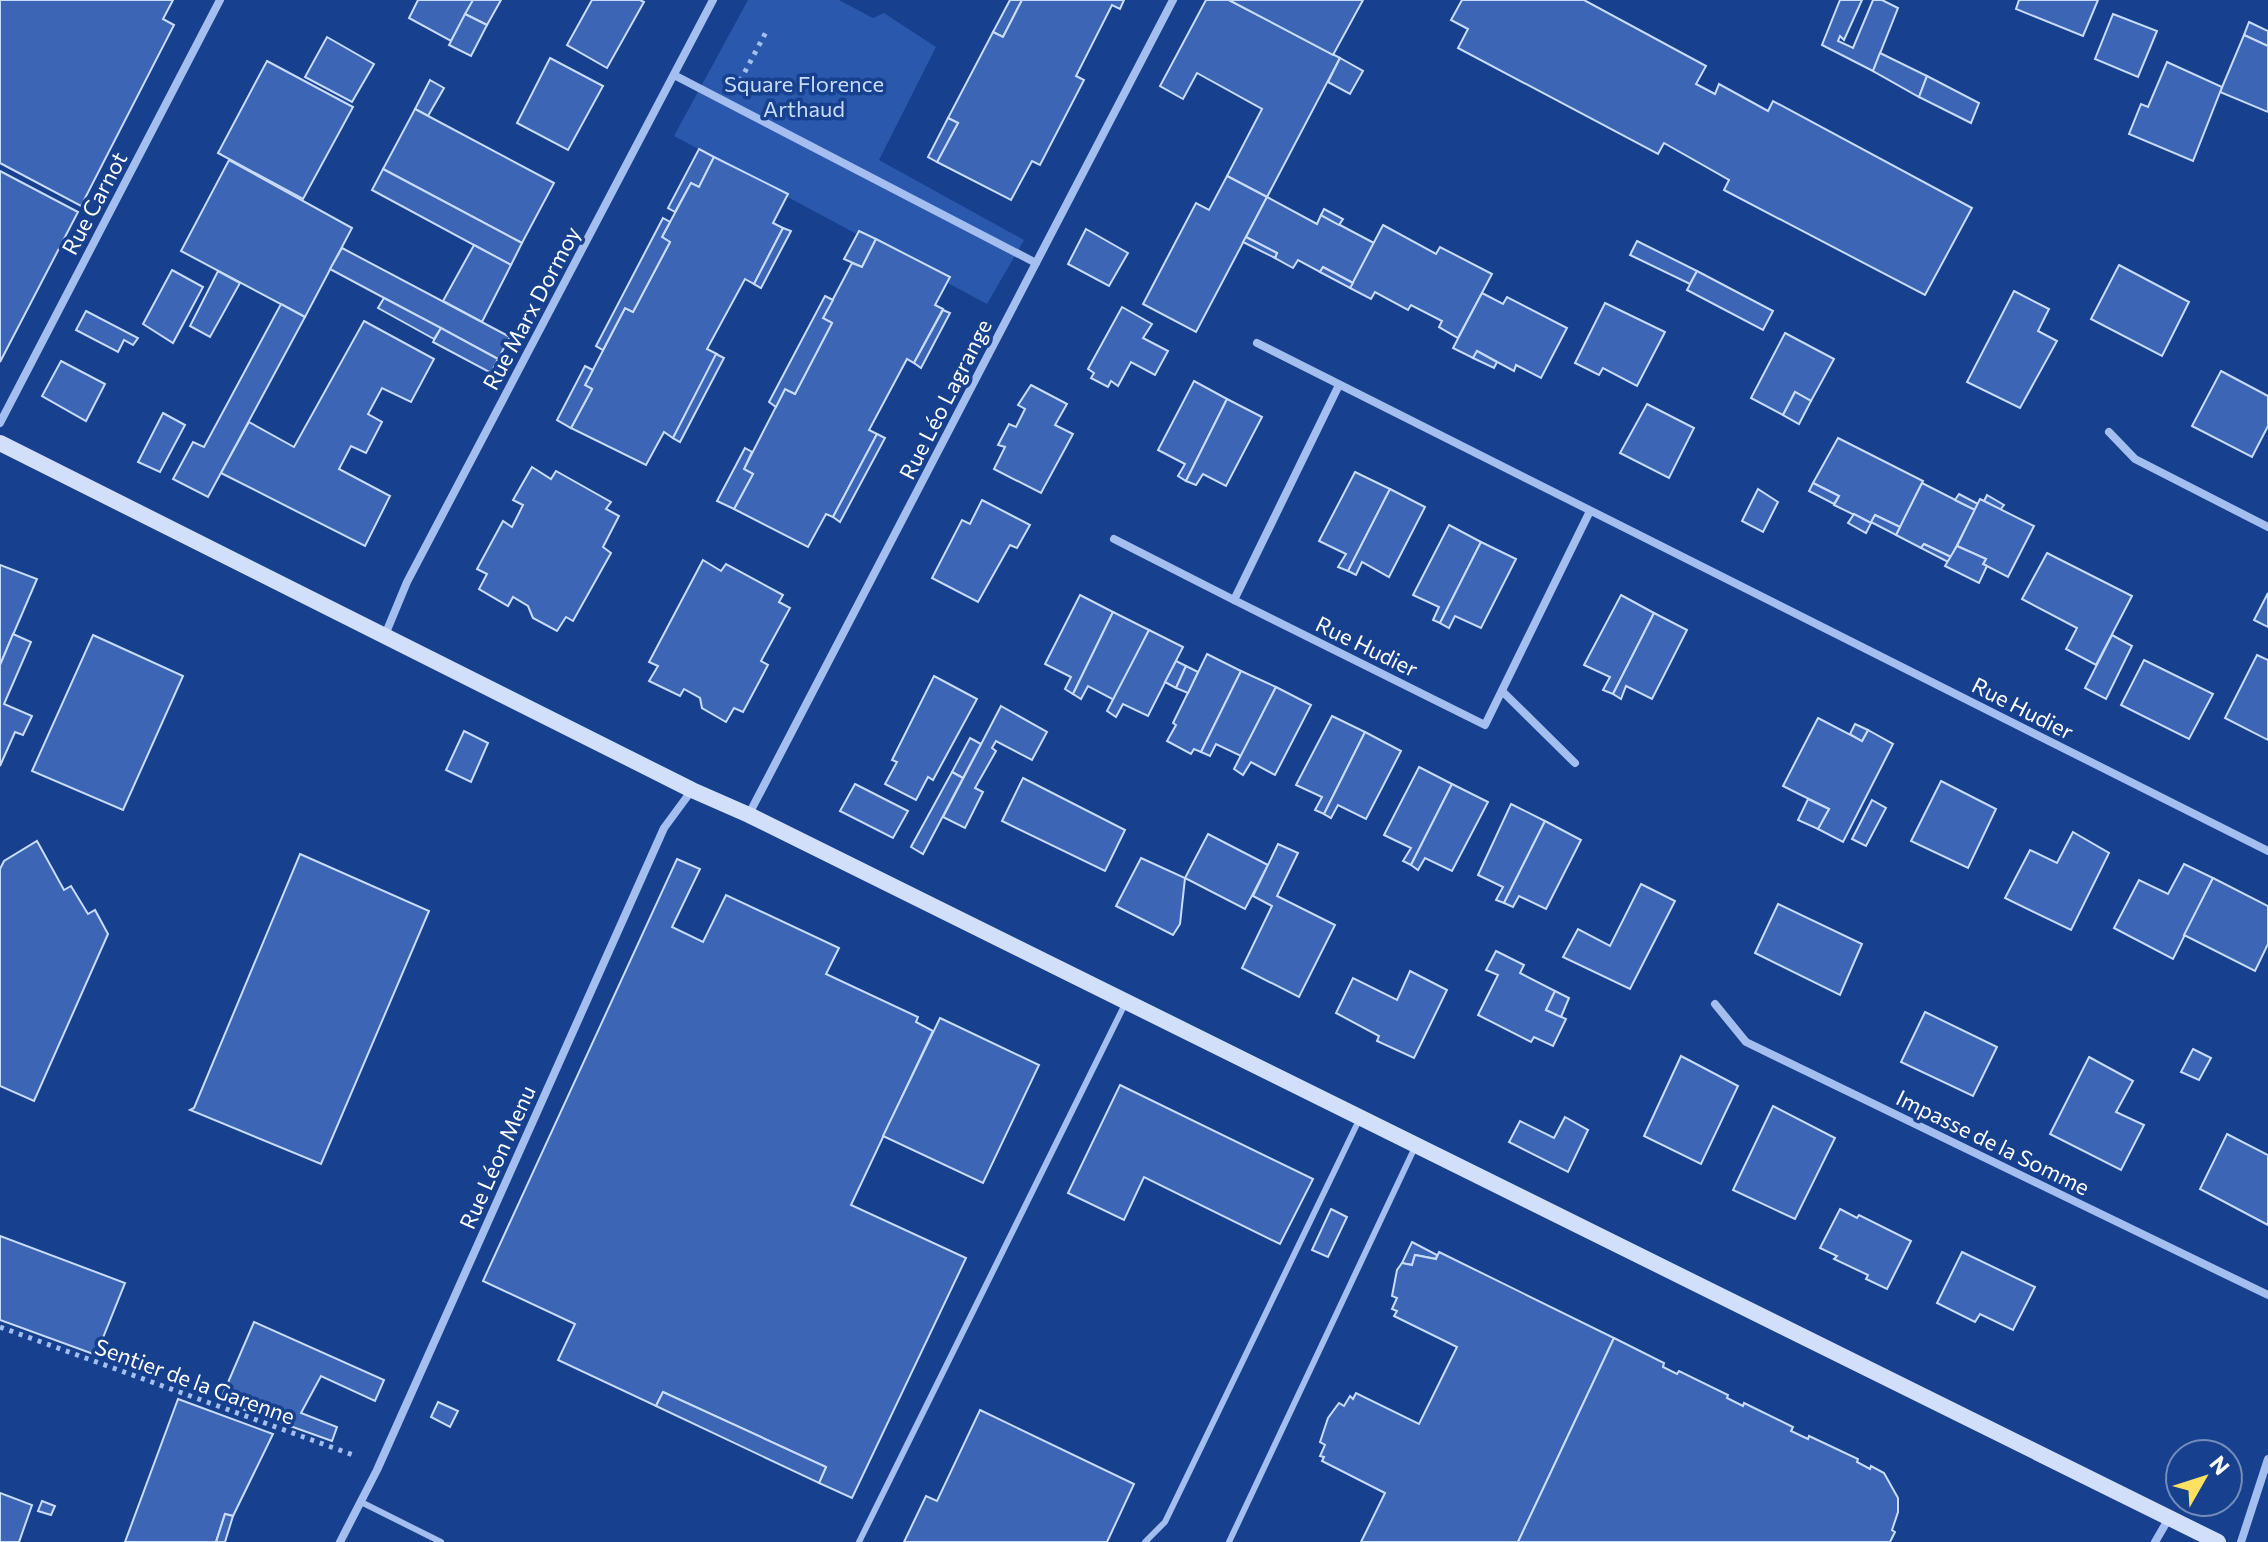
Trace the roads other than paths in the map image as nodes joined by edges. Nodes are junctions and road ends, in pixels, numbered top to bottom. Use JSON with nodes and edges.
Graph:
{"nodes":[{"id":1,"x":220,"y":0,"type":"edge"},
{"id":2,"x":713,"y":0,"type":"edge"},
{"id":3,"x":1173,"y":0,"type":"edge"},
{"id":4,"x":674,"y":75,"type":"junction"},
{"id":5,"x":1036,"y":263,"type":"junction"},
{"id":6,"x":1257,"y":343,"type":"dead end"},
{"id":7,"x":1339,"y":385,"type":"junction"},
{"id":8,"x":0,"y":423,"type":"edge"},
{"id":9,"x":2109,"y":432,"type":"dead end"},
{"id":10,"x":0,"y":443,"type":"edge"},
{"id":11,"x":1590,"y":511,"type":"junction"},
{"id":12,"x":2268,"y":527,"type":"edge"},
{"id":13,"x":1114,"y":539,"type":"dead end"},
{"id":14,"x":1234,"y":600,"type":"junction"},
{"id":15,"x":384,"y":636,"type":"junction"},
{"id":16,"x":1502,"y":691,"type":"junction"},
{"id":17,"x":1575,"y":763,"type":"dead end"},
{"id":18,"x":692,"y":790,"type":"junction"},
{"id":19,"x":749,"y":815,"type":"junction"},
{"id":20,"x":2268,"y":851,"type":"edge"},
{"id":21,"x":1126,"y":1002,"type":"junction"},
{"id":22,"x":1715,"y":1004,"type":"dead end"},
{"id":23,"x":1360,"y":1118,"type":"junction"},
{"id":24,"x":1416,"y":1145,"type":"junction"},
{"id":25,"x":2268,"y":1295,"type":"edge"},
{"id":26,"x":2268,"y":1459,"type":"edge"},
{"id":27,"x":361,"y":1502,"type":"junction"},
{"id":28,"x":2164,"y":1516,"type":"edge"},
{"id":29,"x":2169,"y":1518,"type":"joint"},
{"id":30,"x":340,"y":1542,"type":"edge"},
{"id":31,"x":441,"y":1542,"type":"edge"},
{"id":32,"x":859,"y":1542,"type":"edge"},
{"id":33,"x":1145,"y":1542,"type":"edge"},
{"id":34,"x":1229,"y":1542,"type":"edge"},
{"id":35,"x":2155,"y":1542,"type":"edge"},
{"id":36,"x":2218,"y":1542,"type":"edge"},
{"id":37,"x":2241,"y":1542,"type":"edge"}],
"edges":[{"from":1,"to":8,"type":"street","name":"Rue Carnot"},
{"from":2,"to":4,"type":"street","name":"Rue Marx Dormoy"},
{"from":3,"to":5,"type":"street","name":"Rue Léo Lagrange"},
{"from":4,"to":5,"type":"street"},
{"from":4,"to":15,"type":"street","name":"Rue Marx Dormoy"},
{"from":5,"to":19,"type":"street","name":"Rue Léo Lagrange"},
{"from":6,"to":7,"type":"street","name":"Rue Hudier"},
{"from":7,"to":11,"type":"street","name":"Rue Hudier"},
{"from":7,"to":14,"type":"street"},
{"from":9,"to":12,"type":"street"},
{"from":10,"to":15,"type":"main road"},
{"from":11,"to":16,"type":"street","name":"Rue Hudier"},
{"from":11,"to":20,"type":"street","name":"Rue Hudier"},
{"from":13,"to":14,"type":"street"},
{"from":14,"to":16,"type":"street","name":"Rue Hudier"},
{"from":15,"to":18,"type":"main road"},
{"from":16,"to":17,"type":"street"},
{"from":18,"to":19,"type":"main road"},
{"from":18,"to":27,"type":"street","name":"Rue Léon Menu"},
{"from":19,"to":21,"type":"main road"},
{"from":21,"to":23,"type":"main road"},
{"from":21,"to":32,"type":"lane"},
{"from":22,"to":25,"type":"street","name":"Impasse de la Somme"},
{"from":23,"to":24,"type":"main road"},
{"from":23,"to":33,"type":"lane"},
{"from":24,"to":28,"type":"main road"},
{"from":24,"to":34,"type":"lane"},
{"from":26,"to":37,"type":"street"},
{"from":27,"to":30,"type":"street","name":"Rue Léon Menu"},
{"from":27,"to":31,"type":"lane"},
{"from":29,"to":35,"type":"street"},
{"from":29,"to":36,"type":"main road"}]}
